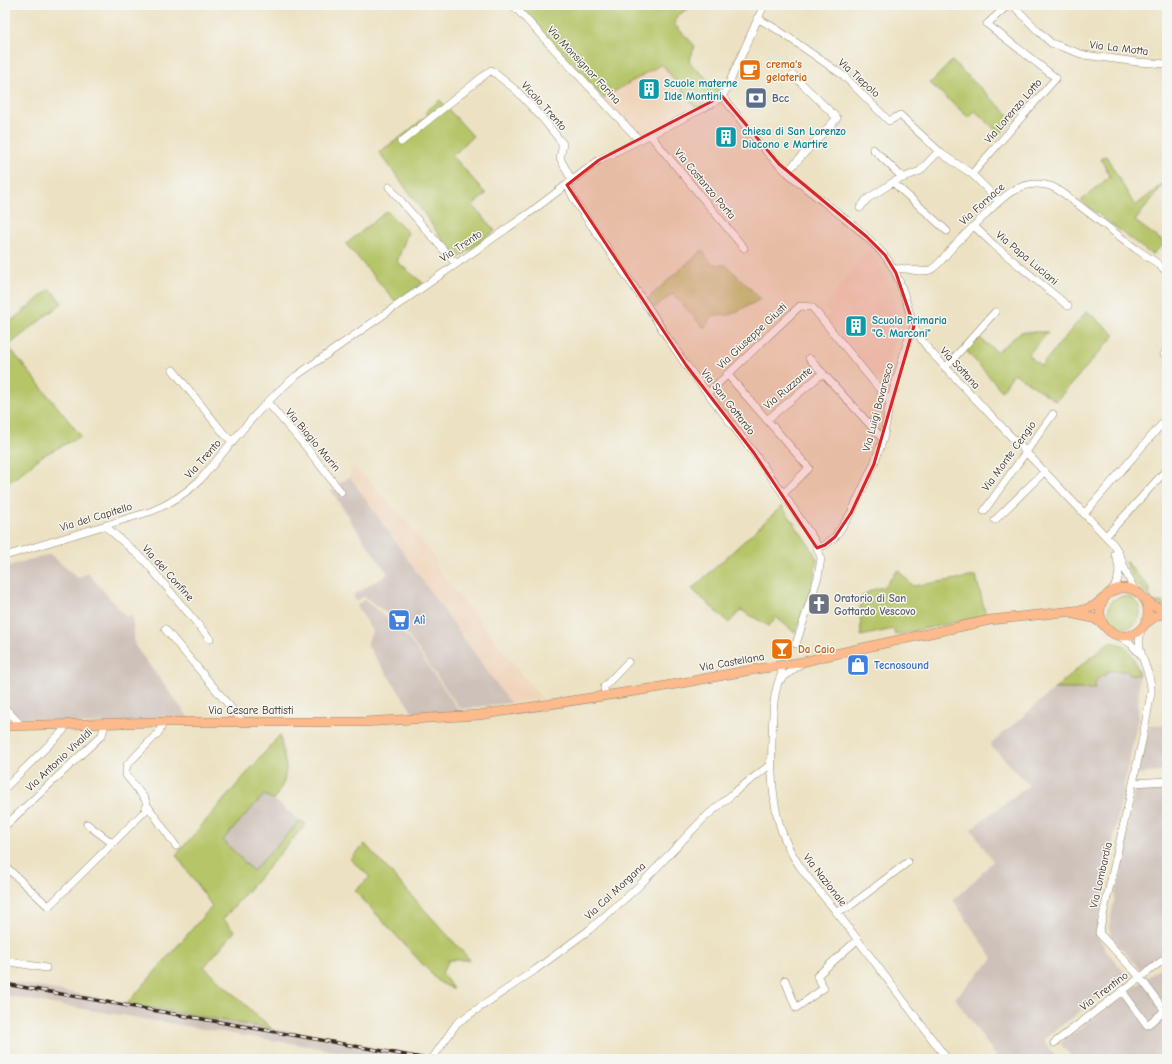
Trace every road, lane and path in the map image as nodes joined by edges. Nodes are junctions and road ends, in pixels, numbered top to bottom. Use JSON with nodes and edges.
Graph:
{"nodes":[{"id":1,"x":513,"y":5,"type":"edge"},
{"id":2,"x":764,"y":5,"type":"edge"},
{"id":3,"x":1008,"y":5,"type":"edge"},
{"id":4,"x":1013,"y":5,"type":"edge"},
{"id":5,"x":757,"y":18,"type":"junction"},
{"id":6,"x":1167,"y":64,"type":"edge"},
{"id":7,"x":793,"y":75,"type":"dead end"},
{"id":8,"x":722,"y":96,"type":"junction"},
{"id":9,"x":650,"y":135,"type":"junction"},
{"id":10,"x":639,"y":140,"type":"junction"},
{"id":11,"x":401,"y":142,"type":"dead end"},
{"id":12,"x":873,"y":149,"type":"dead end"},
{"id":13,"x":939,"y":151,"type":"junction"},
{"id":14,"x":787,"y":172,"type":"junction"},
{"id":15,"x":972,"y":174,"type":"junction"},
{"id":16,"x":903,"y":178,"type":"junction"},
{"id":17,"x":894,"y":182,"type":"junction"},
{"id":18,"x":569,"y":183,"type":"junction"},
{"id":19,"x":388,"y":187,"type":"dead end"},
{"id":20,"x":999,"y":201,"type":"junction"},
{"id":21,"x":860,"y":208,"type":"dead end"},
{"id":22,"x":974,"y":226,"type":"junction"},
{"id":23,"x":947,"y":231,"type":"dead end"},
{"id":24,"x":744,"y":248,"type":"dead end"},
{"id":25,"x":455,"y":263,"type":"junction"},
{"id":26,"x":894,"y":269,"type":"junction"},
{"id":27,"x":1167,"y":272,"type":"edge"},
{"id":28,"x":1068,"y":306,"type":"dead end"},
{"id":29,"x":995,"y":312,"type":"dead end"},
{"id":30,"x":914,"y":326,"type":"junction"},
{"id":31,"x":809,"y":358,"type":"dead end"},
{"id":32,"x":945,"y":368,"type":"junction"},
{"id":33,"x":173,"y":370,"type":"dead end"},
{"id":34,"x":823,"y":373,"type":"junction"},
{"id":35,"x":727,"y":374,"type":"junction"},
{"id":36,"x":708,"y":393,"type":"junction"},
{"id":37,"x":267,"y":402,"type":"junction"},
{"id":38,"x":890,"y":402,"type":"junction"},
{"id":39,"x":1053,"y":414,"type":"dead end"},
{"id":40,"x":1167,"y":418,"type":"edge"},
{"id":41,"x":767,"y":420,"type":"junction"},
{"id":42,"x":883,"y":439,"type":"junction"},
{"id":43,"x":233,"y":442,"type":"junction"},
{"id":44,"x":1025,"y":452,"type":"junction"},
{"id":45,"x":1167,"y":469,"type":"edge"},
{"id":46,"x":1044,"y":472,"type":"junction"},
{"id":47,"x":189,"y":491,"type":"joint"},
{"id":48,"x":341,"y":492,"type":"dead end"},
{"id":49,"x":783,"y":494,"type":"junction"},
{"id":50,"x":984,"y":511,"type":"dead end"},
{"id":51,"x":1084,"y":514,"type":"junction"},
{"id":52,"x":995,"y":520,"type":"dead end"},
{"id":53,"x":105,"y":526,"type":"junction"},
{"id":54,"x":1106,"y":537,"type":"junction"},
{"id":55,"x":818,"y":548,"type":"junction"},
{"id":56,"x":5,"y":556,"type":"edge"},
{"id":57,"x":1111,"y":591,"type":"junction"},
{"id":58,"x":1136,"y":591,"type":"junction"},
{"id":59,"x":1143,"y":597,"type":"junction"},
{"id":60,"x":1104,"y":598,"type":"junction"},
{"id":61,"x":1167,"y":610,"type":"edge"},
{"id":62,"x":1065,"y":613,"type":"junction"},
{"id":63,"x":1167,"y":613,"type":"edge"},
{"id":64,"x":1103,"y":624,"type":"junction"},
{"id":65,"x":1143,"y":626,"type":"junction"},
{"id":66,"x":165,"y":629,"type":"dead end"},
{"id":67,"x":1118,"y":635,"type":"junction"},
{"id":68,"x":210,"y":639,"type":"dead end"},
{"id":69,"x":796,"y":644,"type":"dead end"},
{"id":70,"x":1143,"y":659,"type":"junction"},
{"id":71,"x":628,"y":662,"type":"dead end"},
{"id":72,"x":803,"y":662,"type":"junction"},
{"id":73,"x":780,"y":666,"type":"junction"},
{"id":74,"x":778,"y":682,"type":"junction"},
{"id":75,"x":605,"y":696,"type":"junction"},
{"id":76,"x":5,"y":708,"type":"edge"},
{"id":77,"x":496,"y":713,"type":"joint"},
{"id":78,"x":162,"y":722,"type":"junction"},
{"id":79,"x":243,"y":722,"type":"junction"},
{"id":80,"x":66,"y":724,"type":"junction"},
{"id":81,"x":105,"y":724,"type":"junction"},
{"id":82,"x":20,"y":725,"type":"junction"},
{"id":83,"x":5,"y":726,"type":"edge"},
{"id":84,"x":772,"y":758,"type":"junction"},
{"id":85,"x":1167,"y":781,"type":"edge"},
{"id":86,"x":1133,"y":783,"type":"junction"},
{"id":87,"x":5,"y":788,"type":"edge"},
{"id":88,"x":147,"y":805,"type":"junction"},
{"id":89,"x":87,"y":824,"type":"dead end"},
{"id":90,"x":5,"y":826,"type":"edge"},
{"id":91,"x":112,"y":843,"type":"junction"},
{"id":92,"x":176,"y":846,"type":"dead end"},
{"id":93,"x":908,"y":862,"type":"dead end"},
{"id":94,"x":5,"y":866,"type":"edge"},
{"id":95,"x":836,"y":912,"type":"junction"},
{"id":96,"x":857,"y":940,"type":"junction"},
{"id":97,"x":1167,"y":956,"type":"edge"},
{"id":98,"x":5,"y":961,"type":"edge"},
{"id":99,"x":46,"y":968,"type":"dead end"},
{"id":100,"x":1140,"y":977,"type":"junction"},
{"id":101,"x":785,"y":980,"type":"dead end"},
{"id":102,"x":1122,"y":991,"type":"junction"},
{"id":103,"x":1054,"y":1043,"type":"dead end"},
{"id":104,"x":432,"y":1059,"type":"edge"},
{"id":105,"x":947,"y":1059,"type":"edge"}],
"edges":[{"from":1,"to":10,"type":"street","name":"Via Monsignor Farina"},
{"from":2,"to":5,"type":"street"},
{"from":3,"to":15,"type":"street","name":"Via Lorenzo Lotto"},
{"from":4,"to":6,"type":"street","name":"Via La Motta"},
{"from":5,"to":8,"type":"street"},
{"from":5,"to":13,"type":"street","name":"Via Tiepolo"},
{"from":7,"to":14,"type":"street"},
{"from":8,"to":9,"type":"street","name":"Via Trento"},
{"from":8,"to":14,"type":"street","name":"Via Sottana"},
{"from":9,"to":10,"type":"street","name":"Via Trento"},
{"from":9,"to":24,"type":"street","name":"Via Costanzo Porta"},
{"from":10,"to":18,"type":"street","name":"Via Trento"},
{"from":11,"to":18,"type":"street","name":"Vicolo Trento"},
{"from":12,"to":16,"type":"street"},
{"from":13,"to":15,"type":"street","name":"Via Tiepolo"},
{"from":13,"to":16,"type":"street"},
{"from":14,"to":26,"type":"street","name":"Via Sottana"},
{"from":15,"to":20,"type":"street","name":"Via Tiepolo"},
{"from":16,"to":17,"type":"street"},
{"from":17,"to":21,"type":"street"},
{"from":17,"to":23,"type":"street"},
{"from":18,"to":25,"type":"street","name":"Via Trento"},
{"from":18,"to":36,"type":"street","name":"Via San Gottardo"},
{"from":19,"to":25,"type":"street"},
{"from":20,"to":22,"type":"street","name":"Via Fornace"},
{"from":20,"to":27,"type":"street","name":"Via Fornace"},
{"from":22,"to":26,"type":"street","name":"Via Fornace"},
{"from":22,"to":28,"type":"street","name":"Via Papa Luciani"},
{"from":25,"to":37,"type":"street","name":"Via Trento"},
{"from":26,"to":30,"type":"street","name":"Via Sottana"},
{"from":29,"to":32,"type":"street"},
{"from":30,"to":32,"type":"street","name":"Via Sottana"},
{"from":30,"to":38,"type":"street","name":"Via Luigi Bavaresco"},
{"from":31,"to":34,"type":"street"},
{"from":32,"to":44,"type":"street","name":"Via Sottana"},
{"from":33,"to":43,"type":"street","name":"Via Trento"},
{"from":34,"to":41,"type":"street","name":"Via Ruzzante"},
{"from":34,"to":42,"type":"street"},
{"from":35,"to":36,"type":"street","name":"Via Giuseppe Giusti"},
{"from":35,"to":38,"type":"street","name":"Via Giuseppe Giusti"},
{"from":35,"to":41,"type":"street","name":"Via Ruzzante"},
{"from":36,"to":49,"type":"street","name":"Via San Gottardo"},
{"from":37,"to":43,"type":"street","name":"Via Trento"},
{"from":37,"to":48,"type":"street","name":"Via Biagio Marin"},
{"from":38,"to":42,"type":"street","name":"Via Luigi Bavaresco"},
{"from":39,"to":44,"type":"street","name":"Via Monte Cengio"},
{"from":40,"to":51,"type":"street"},
{"from":41,"to":49,"type":"street","name":"Via Ruzzante"},
{"from":42,"to":55,"type":"street","name":"Via Luigi Bavaresco"},
{"from":43,"to":47,"type":"street","name":"Via Trento"},
{"from":44,"to":46,"type":"street","name":"Via Sottana"},
{"from":44,"to":50,"type":"street","name":"Via Monte Cengio"},
{"from":45,"to":54,"type":"street"},
{"from":46,"to":51,"type":"street","name":"Via Sottana"},
{"from":46,"to":52,"type":"street"},
{"from":47,"to":53,"type":"street","name":"Via del Capitello"},
{"from":49,"to":55,"type":"street","name":"Via San Gottardo"},
{"from":51,"to":54,"type":"street","name":"Via Sottana"},
{"from":53,"to":56,"type":"street","name":"Via del Capitello"},
{"from":53,"to":68,"type":"street","name":"Via del Confine"},
{"from":54,"to":57,"type":"street","name":"Via Sottana"},
{"from":54,"to":58,"type":"street","name":"Via Sottana"},
{"from":55,"to":69,"type":"street","name":"Via San Gottardo"},
{"from":57,"to":58,"type":"main road"},
{"from":57,"to":60,"type":"main road"},
{"from":58,"to":59,"type":"main road"},
{"from":59,"to":61,"type":"main road"},
{"from":59,"to":65,"type":"main road"},
{"from":60,"to":62,"type":"main road","name":"Via Castellana"},
{"from":60,"to":64,"type":"main road"},
{"from":62,"to":64,"type":"main road","name":"Via Castellana"},
{"from":62,"to":72,"type":"main road","name":"Via Castellana"},
{"from":63,"to":65,"type":"main road"},
{"from":64,"to":67,"type":"main road"},
{"from":65,"to":67,"type":"main road"},
{"from":65,"to":70,"type":"street","name":"Via Lombardia"},
{"from":66,"to":79,"type":"street"},
{"from":67,"to":70,"type":"street","name":"Via Lombardia"},
{"from":70,"to":86,"type":"street","name":"Via Lombardia"},
{"from":71,"to":75,"type":"street"},
{"from":72,"to":73,"type":"main road","name":"Via Castellana"},
{"from":72,"to":74,"type":"street"},
{"from":73,"to":74,"type":"street","name":"Via Nazionale"},
{"from":73,"to":75,"type":"main road","name":"Via Castellana"},
{"from":74,"to":84,"type":"street","name":"Via Nazionale"},
{"from":75,"to":77,"type":"main road","name":"Via Castellana"},
{"from":76,"to":82,"type":"street"},
{"from":77,"to":79,"type":"main road","name":"Via Cesare Battisti"},
{"from":78,"to":79,"type":"main road","name":"Via Cesare Battisti"},
{"from":78,"to":81,"type":"main road","name":"Via Cesare Battisti"},
{"from":78,"to":88,"type":"street"},
{"from":80,"to":81,"type":"main road","name":"Via Cesare Battisti"},
{"from":80,"to":82,"type":"main road","name":"Via Cesare Battisti"},
{"from":80,"to":87,"type":"street"},
{"from":81,"to":90,"type":"street","name":"Via Antonio Vivaldi"},
{"from":82,"to":83,"type":"main road","name":"Via Cesare Battisti"},
{"from":84,"to":95,"type":"street","name":"Via Nazionale"},
{"from":84,"to":104,"type":"street","name":"Via Cal Morgana"},
{"from":85,"to":86,"type":"street"},
{"from":86,"to":100,"type":"street","name":"Via Lombardia"},
{"from":88,"to":91,"type":"street"},
{"from":88,"to":92,"type":"street"},
{"from":89,"to":91,"type":"street"},
{"from":91,"to":94,"type":"street"},
{"from":93,"to":95,"type":"street"},
{"from":95,"to":96,"type":"street","name":"Via Nazionale"},
{"from":96,"to":101,"type":"street"},
{"from":96,"to":105,"type":"street","name":"Via Nazionale"},
{"from":97,"to":100,"type":"street","name":"Via Trentino"},
{"from":98,"to":99,"type":"street"},
{"from":100,"to":102,"type":"street","name":"Via Trentino"},
{"from":100,"to":102,"type":"street","name":"Via Lombardia"},
{"from":102,"to":103,"type":"street","name":"Via Trentino"}]}
